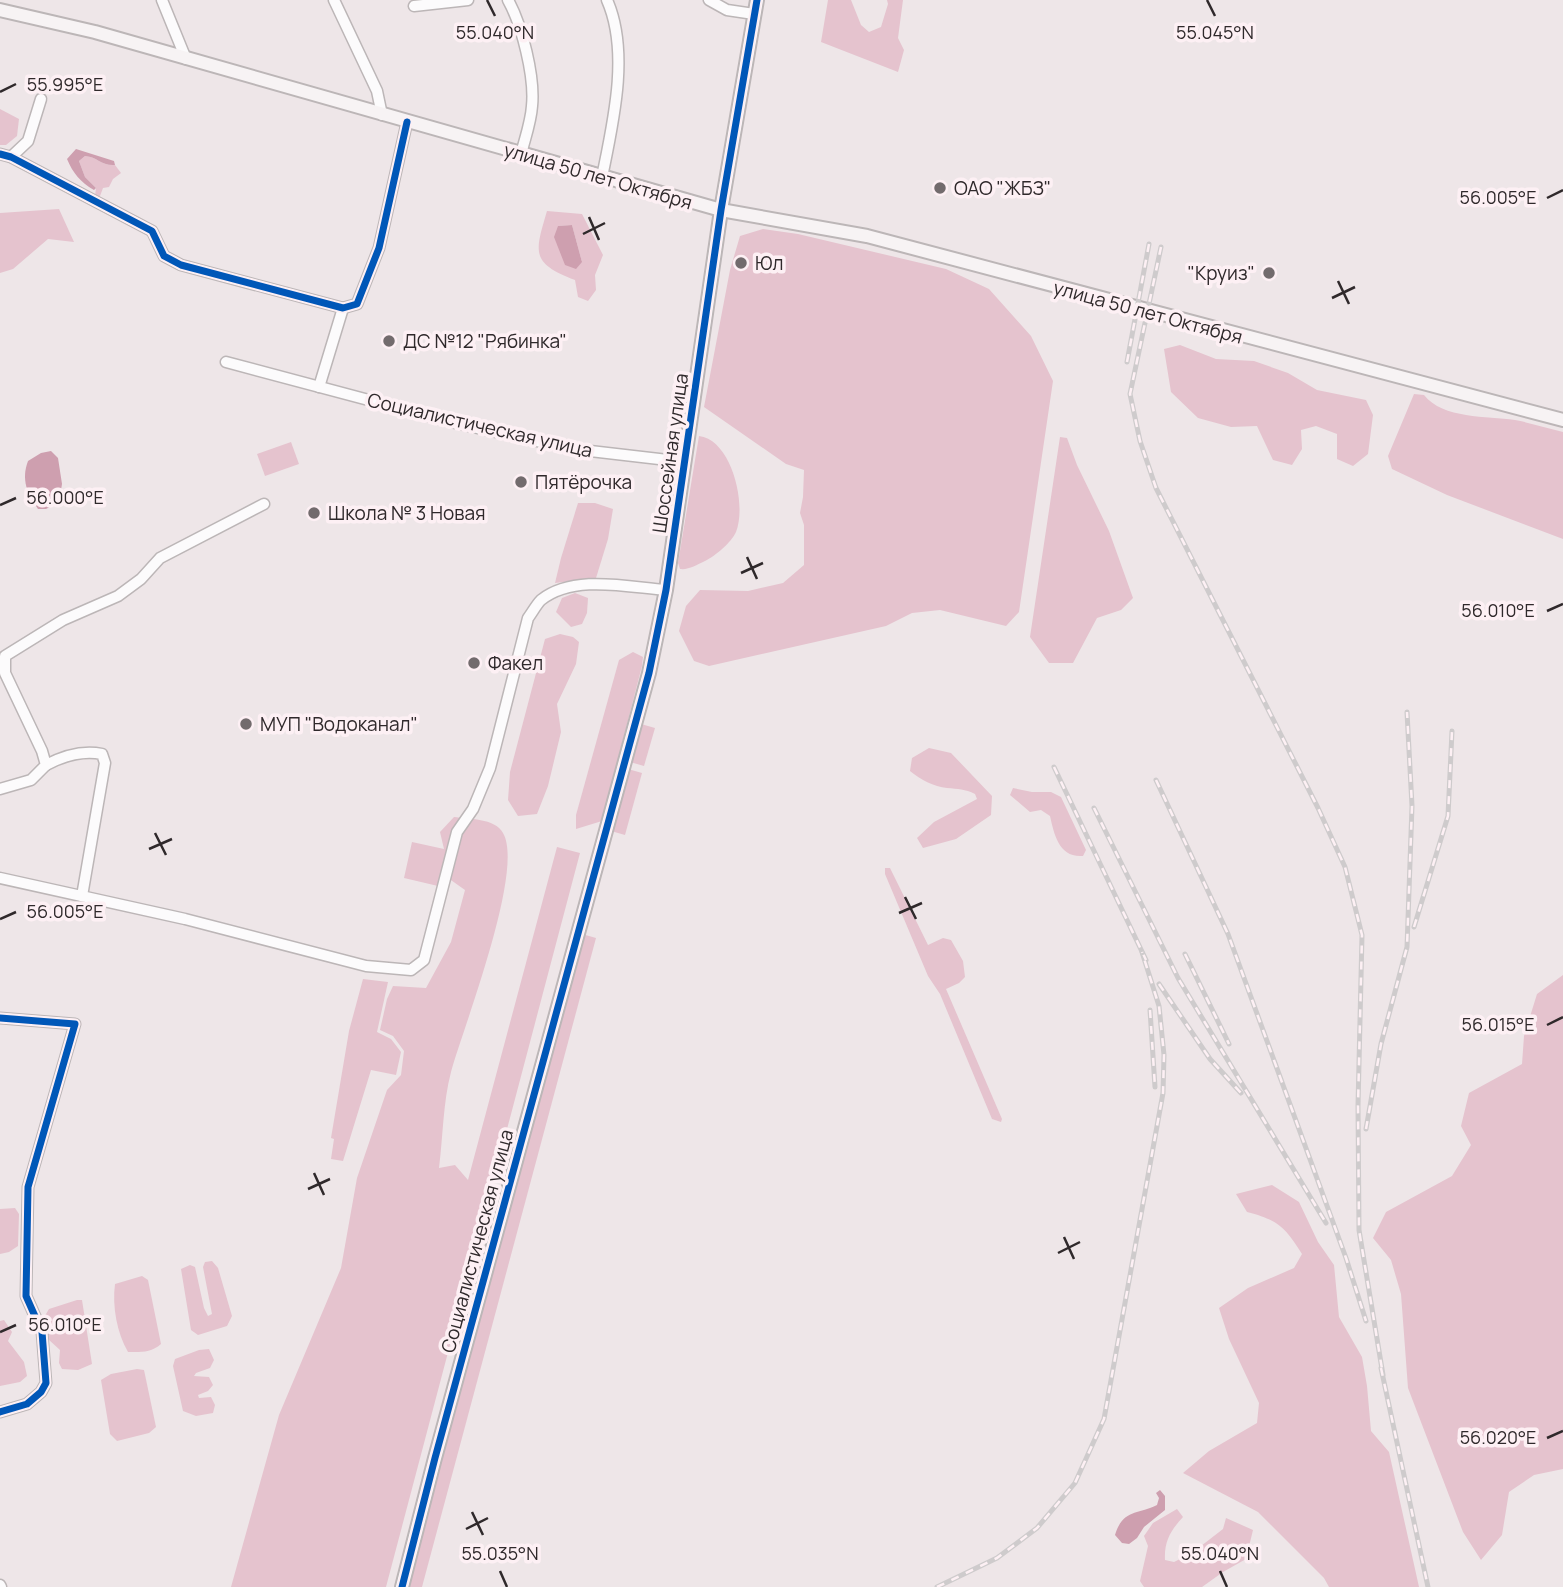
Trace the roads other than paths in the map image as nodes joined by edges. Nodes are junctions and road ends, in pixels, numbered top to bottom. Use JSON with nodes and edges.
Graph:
{"nodes":[{"id":1,"x":162,"y":0,"type":"edge"},
{"id":2,"x":334,"y":0,"type":"edge"},
{"id":3,"x":468,"y":0,"type":"edge"},
{"id":4,"x":508,"y":0,"type":"edge"},
{"id":5,"x":607,"y":0,"type":"edge"},
{"id":6,"x":709,"y":0,"type":"edge"},
{"id":7,"x":757,"y":0,"type":"edge"},
{"id":8,"x":414,"y":6,"type":"dead end"},
{"id":9,"x":0,"y":10,"type":"edge"},
{"id":10,"x":754,"y":14,"type":"junction"},
{"id":11,"x":186,"y":59,"type":"junction"},
{"id":12,"x":41,"y":99,"type":"dead end"},
{"id":13,"x":382,"y":115,"type":"junction"},
{"id":14,"x":407,"y":122,"type":"junction"},
{"id":15,"x":521,"y":154,"type":"junction"},
{"id":16,"x":5,"y":156,"type":"edge"},
{"id":17,"x":602,"y":177,"type":"junction"},
{"id":18,"x":721,"y":210,"type":"junction"},
{"id":19,"x":343,"y":308,"type":"junction"},
{"id":20,"x":226,"y":362,"type":"dead end"},
{"id":21,"x":319,"y":387,"type":"junction"},
{"id":22,"x":1563,"y":420,"type":"edge"},
{"id":23,"x":685,"y":462,"type":"junction"},
{"id":24,"x":264,"y":504,"type":"dead end"},
{"id":25,"x":666,"y":590,"type":"junction"},
{"id":26,"x":46,"y":765,"type":"junction"},
{"id":27,"x":0,"y":789,"type":"edge"},
{"id":28,"x":0,"y":878,"type":"edge"},
{"id":29,"x":82,"y":896,"type":"junction"},
{"id":30,"x":585,"y":904,"type":"joint"},
{"id":31,"x":0,"y":1018,"type":"edge"},
{"id":32,"x":0,"y":1412,"type":"edge"},
{"id":33,"x":402,"y":1587,"type":"edge"}],
"edges":[{"from":1,"to":11,"type":"street"},
{"from":2,"to":13,"type":"street"},
{"from":3,"to":8,"type":"street"},
{"from":4,"to":15,"type":"street"},
{"from":5,"to":17,"type":"street"},
{"from":6,"to":10,"type":"street"},
{"from":7,"to":10,"type":"street","name":"Шоссейная улица"},
{"from":9,"to":11,"type":"main road","name":"улица 50 лет Октября"},
{"from":10,"to":18,"type":"street","name":"Шоссейная улица"},
{"from":11,"to":13,"type":"main road","name":"улица 50 лет Октября"},
{"from":12,"to":16,"type":"street"},
{"from":13,"to":14,"type":"main road","name":"улица 50 лет Октября"},
{"from":14,"to":15,"type":"main road","name":"улица 50 лет Октября"},
{"from":14,"to":19,"type":"street"},
{"from":15,"to":17,"type":"main road","name":"улица 50 лет Октября"},
{"from":16,"to":19,"type":"street"},
{"from":17,"to":18,"type":"main road","name":"улица 50 лет Октября"},
{"from":18,"to":22,"type":"main road","name":"улица 50 лет Октября"},
{"from":18,"to":23,"type":"street","name":"Шоссейная улица"},
{"from":19,"to":21,"type":"street"},
{"from":20,"to":21,"type":"street","name":"Социалистическая улица"},
{"from":21,"to":23,"type":"street","name":"Социалистическая улица"},
{"from":23,"to":25,"type":"street","name":"Шоссейная улица"},
{"from":24,"to":26,"type":"street"},
{"from":25,"to":29,"type":"street"},
{"from":25,"to":30,"type":"street","name":"Шоссейная улица"},
{"from":26,"to":27,"type":"street"},
{"from":26,"to":29,"type":"street"},
{"from":28,"to":29,"type":"street"},
{"from":30,"to":33,"type":"street","name":"Социалистическая улица"},
{"from":31,"to":32,"type":"street"}]}
